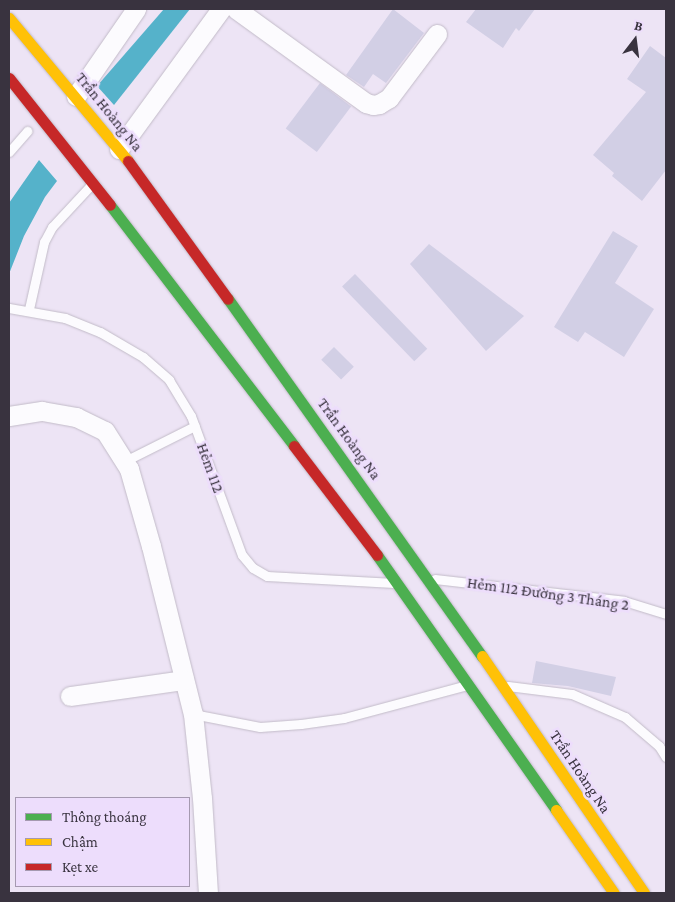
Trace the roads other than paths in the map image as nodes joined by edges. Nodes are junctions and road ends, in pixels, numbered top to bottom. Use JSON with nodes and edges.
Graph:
{"nodes":[{"id":1,"x":136,"y":9,"type":"edge"},
{"id":2,"x":221,"y":9,"type":"edge"},
{"id":3,"x":236,"y":9,"type":"edge"},
{"id":4,"x":9,"y":18,"type":"edge"},
{"id":5,"x":436,"y":34,"type":"dead end"},
{"id":6,"x":9,"y":78,"type":"edge"},
{"id":7,"x":70,"y":102,"type":"junction"},
{"id":8,"x":27,"y":132,"type":"dead end"},
{"id":9,"x":9,"y":152,"type":"edge"},
{"id":10,"x":113,"y":156,"type":"junction"},
{"id":11,"x":96,"y":179,"type":"junction"},
{"id":12,"x":12,"y":308,"type":"edge"},
{"id":13,"x":29,"y":309,"type":"junction"},
{"id":14,"x":9,"y":416,"type":"edge"},
{"id":15,"x":195,"y":426,"type":"junction"},
{"id":16,"x":125,"y":461,"type":"junction"},
{"id":17,"x":428,"y":578,"type":"junction"},
{"id":18,"x":399,"y":584,"type":"junction"},
{"id":19,"x":666,"y":614,"type":"edge"},
{"id":20,"x":184,"y":680,"type":"junction"},
{"id":21,"x":470,"y":685,"type":"junction"},
{"id":22,"x":501,"y":685,"type":"junction"},
{"id":23,"x":70,"y":696,"type":"dead end"},
{"id":24,"x":193,"y":714,"type":"junction"},
{"id":25,"x":666,"y":757,"type":"edge"},
{"id":26,"x":208,"y":893,"type":"edge"},
{"id":27,"x":614,"y":893,"type":"edge"},
{"id":28,"x":644,"y":893,"type":"edge"}],
"edges":[{"from":1,"to":7,"type":"street"},
{"from":2,"to":10,"type":"street"},
{"from":3,"to":5,"type":"street"},
{"from":4,"to":7,"type":"main road","name":"Trần Hoàng Na"},
{"from":6,"to":11,"type":"main road"},
{"from":7,"to":10,"type":"main road","name":"Trần Hoàng Na"},
{"from":8,"to":9,"type":"lane"},
{"from":10,"to":17,"type":"main road","name":"Trần Hoàng Na"},
{"from":11,"to":13,"type":"lane"},
{"from":11,"to":18,"type":"main road"},
{"from":12,"to":13,"type":"lane","name":"Hẻm 112"},
{"from":13,"to":15,"type":"lane","name":"Hẻm 112"},
{"from":14,"to":16,"type":"street"},
{"from":15,"to":16,"type":"lane"},
{"from":15,"to":18,"type":"lane","name":"Hẻm 112"},
{"from":16,"to":20,"type":"street"},
{"from":17,"to":19,"type":"lane","name":"Hẻm 112 Đường 3 Tháng 2"},
{"from":17,"to":22,"type":"main road","name":"Trần Hoàng Na"},
{"from":18,"to":21,"type":"main road"},
{"from":20,"to":23,"type":"street"},
{"from":20,"to":24,"type":"street"},
{"from":21,"to":24,"type":"lane"},
{"from":21,"to":27,"type":"main road"},
{"from":22,"to":25,"type":"lane"},
{"from":22,"to":28,"type":"main road","name":"Trần Hoàng Na"},
{"from":24,"to":26,"type":"street"}]}
